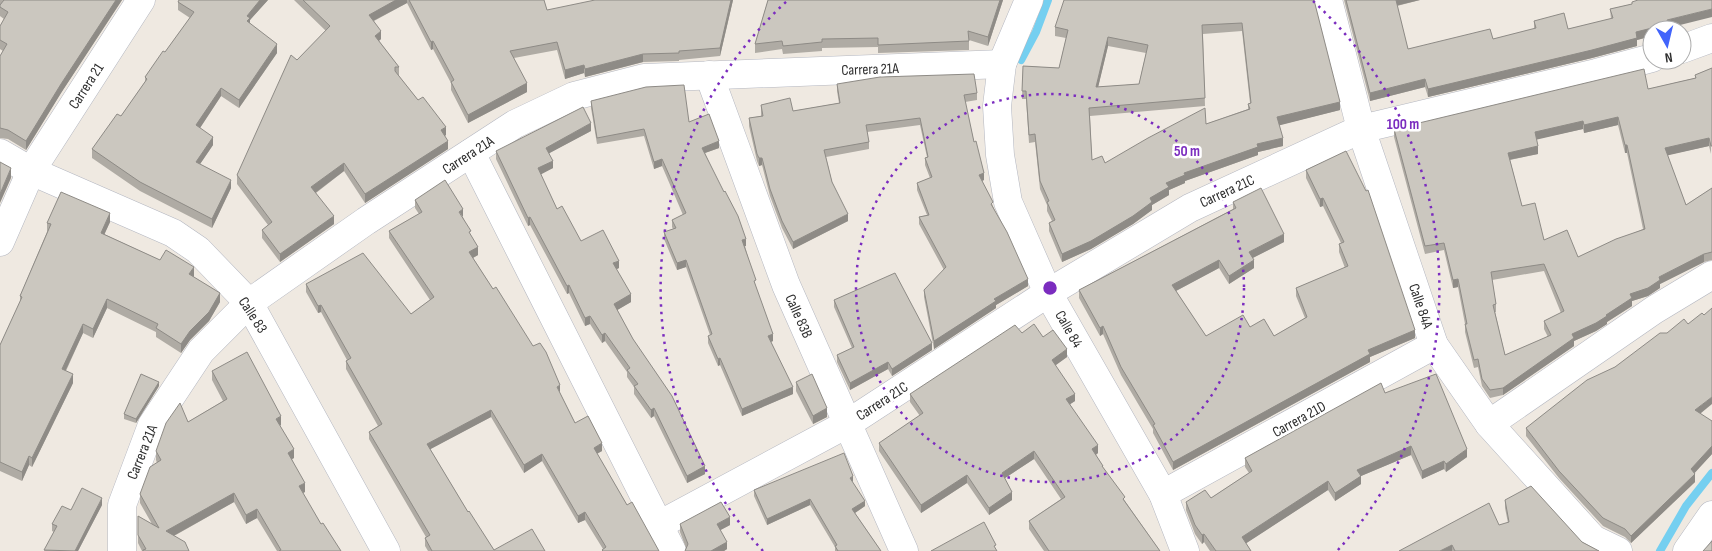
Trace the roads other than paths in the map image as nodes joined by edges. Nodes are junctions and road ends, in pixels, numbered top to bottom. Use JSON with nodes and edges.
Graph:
{"nodes":[{"id":1,"x":141,"y":0,"type":"edge"},
{"id":2,"x":1029,"y":0,"type":"edge"},
{"id":3,"x":1328,"y":0,"type":"edge"},
{"id":4,"x":1712,"y":38,"type":"edge"},
{"id":5,"x":1692,"y":45,"type":"edge"},
{"id":6,"x":1642,"y":60,"type":"edge"},
{"id":7,"x":1002,"y":64,"type":"junction"},
{"id":8,"x":709,"y":75,"type":"junction"},
{"id":9,"x":1361,"y":129,"type":"junction"},
{"id":10,"x":0,"y":153,"type":"edge"},
{"id":11,"x":471,"y":153,"type":"junction"},
{"id":12,"x":31,"y":171,"type":"junction"},
{"id":13,"x":0,"y":242,"type":"edge"},
{"id":14,"x":1712,"y":275,"type":"edge"},
{"id":15,"x":1048,"y":293,"type":"junction"},
{"id":16,"x":249,"y":303,"type":"junction"},
{"id":17,"x":1434,"y":345,"type":"junction"},
{"id":18,"x":847,"y":424,"type":"junction"},
{"id":19,"x":1488,"y":424,"type":"junction"},
{"id":20,"x":1163,"y":494,"type":"junction"},
{"id":21,"x":1712,"y":515,"type":"edge"},
{"id":22,"x":659,"y":525,"type":"junction"},
{"id":23,"x":1585,"y":545,"type":"edge"},
{"id":24,"x":122,"y":551,"type":"edge"},
{"id":25,"x":386,"y":551,"type":"edge"},
{"id":26,"x":672,"y":551,"type":"edge"},
{"id":27,"x":904,"y":551,"type":"edge"},
{"id":28,"x":1184,"y":551,"type":"edge"},
{"id":29,"x":1618,"y":551,"type":"edge"},
{"id":30,"x":1687,"y":551,"type":"edge"}],
"edges":[{"from":1,"to":12,"type":"street","name":"Carrera 21"},
{"from":2,"to":7,"type":"street","name":"Calle 84"},
{"from":3,"to":9,"type":"street","name":"Calle 84A"},
{"from":4,"to":5,"type":"street"},
{"from":6,"to":9,"type":"street","name":"Carrera 21C"},
{"from":7,"to":8,"type":"street","name":"Carrera 21A"},
{"from":7,"to":15,"type":"street","name":"Calle 84"},
{"from":8,"to":11,"type":"street","name":"Carrera 21A"},
{"from":8,"to":18,"type":"street","name":"Calle 83B"},
{"from":9,"to":15,"type":"street","name":"Carrera 21C"},
{"from":9,"to":17,"type":"street","name":"Calle 84A"},
{"from":10,"to":12,"type":"street","name":"Calle 83"},
{"from":11,"to":16,"type":"street","name":"Carrera 21A"},
{"from":11,"to":22,"type":"street"},
{"from":12,"to":13,"type":"street","name":"Carrera 21"},
{"from":12,"to":16,"type":"street","name":"Calle 83"},
{"from":14,"to":19,"type":"street"},
{"from":15,"to":18,"type":"street","name":"Carrera 21C"},
{"from":15,"to":20,"type":"street","name":"Calle 84"},
{"from":16,"to":24,"type":"street","name":"Carrera 21A"},
{"from":16,"to":25,"type":"street","name":"Calle 83"},
{"from":17,"to":19,"type":"street","name":"Calle 84A"},
{"from":17,"to":20,"type":"street","name":"Carrera 21D"},
{"from":18,"to":22,"type":"street","name":"Carrera 21C"},
{"from":18,"to":27,"type":"street","name":"Calle 83B"},
{"from":19,"to":23,"type":"street","name":"Calle 84A"},
{"from":20,"to":28,"type":"street","name":"Calle 84"},
{"from":21,"to":30,"type":"street"},
{"from":22,"to":26,"type":"street"},
{"from":23,"to":29,"type":"street","name":"Calle 84A"}]}
